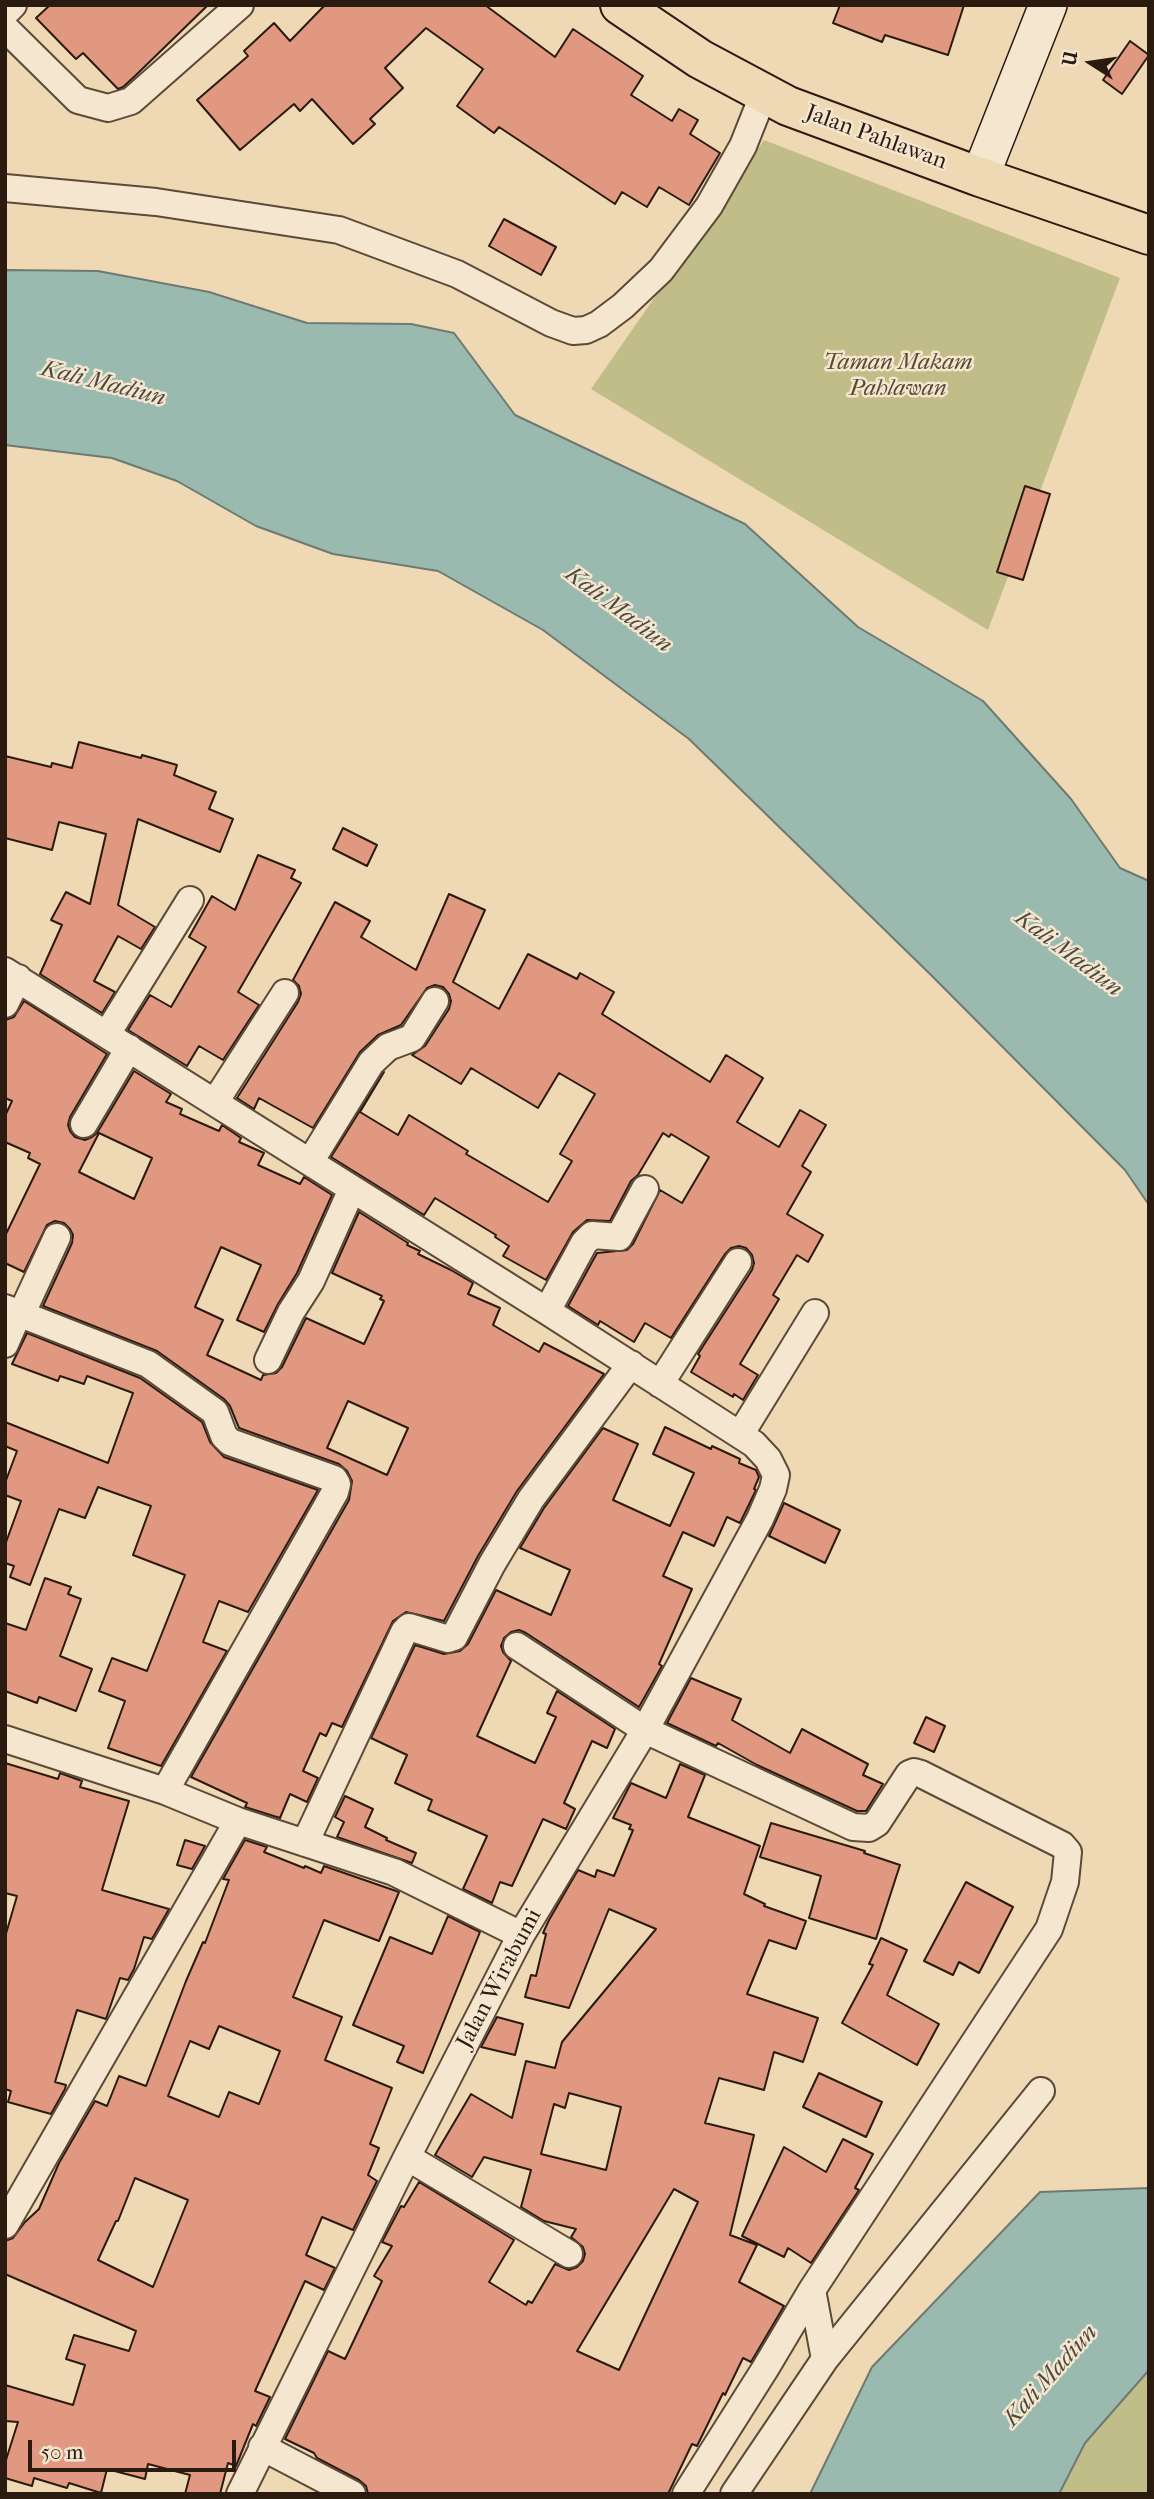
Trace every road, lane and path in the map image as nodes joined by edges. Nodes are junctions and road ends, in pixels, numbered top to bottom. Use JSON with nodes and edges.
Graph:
{"nodes":[{"id":1,"x":13,"y":5,"type":"edge"},
{"id":2,"x":240,"y":5,"type":"edge"},
{"id":3,"x":620,"y":5,"type":"edge"},
{"id":4,"x":1048,"y":5,"type":"edge"},
{"id":5,"x":5,"y":13,"type":"edge"},
{"id":6,"x":5,"y":28,"type":"edge"},
{"id":7,"x":764,"y":93,"type":"junction"},
{"id":8,"x":979,"y":177,"type":"junction"},
{"id":9,"x":5,"y":188,"type":"edge"},
{"id":10,"x":1149,"y":234,"type":"edge"},
{"id":11,"x":190,"y":900,"type":"dead end"},
{"id":12,"x":12,"y":974,"type":"edge"},
{"id":13,"x":285,"y":992,"type":"dead end"},
{"id":14,"x":435,"y":1001,"type":"dead end"},
{"id":15,"x":5,"y":1004,"type":"edge"},
{"id":16,"x":118,"y":1041,"type":"junction"},
{"id":17,"x":215,"y":1102,"type":"junction"},
{"id":18,"x":84,"y":1124,"type":"dead end"},
{"id":19,"x":310,"y":1162,"type":"junction"},
{"id":20,"x":352,"y":1189,"type":"junction"},
{"id":21,"x":645,"y":1189,"type":"dead end"},
{"id":22,"x":57,"y":1237,"type":"dead end"},
{"id":23,"x":738,"y":1262,"type":"dead end"},
{"id":24,"x":547,"y":1311,"type":"junction"},
{"id":25,"x":15,"y":1312,"type":"edge"},
{"id":26,"x":815,"y":1313,"type":"dead end"},
{"id":27,"x":5,"y":1344,"type":"edge"},
{"id":28,"x":268,"y":1360,"type":"dead end"},
{"id":29,"x":631,"y":1364,"type":"junction"},
{"id":30,"x":660,"y":1384,"type":"junction"},
{"id":31,"x":740,"y":1435,"type":"junction"},
{"id":32,"x":517,"y":1646,"type":"dead end"},
{"id":33,"x":645,"y":1730,"type":"junction"},
{"id":34,"x":5,"y":1739,"type":"edge"},
{"id":35,"x":165,"y":1791,"type":"junction"},
{"id":36,"x":238,"y":1821,"type":"junction"},
{"id":37,"x":305,"y":1843,"type":"junction"},
{"id":38,"x":521,"y":1935,"type":"junction"},
{"id":39,"x":1041,"y":2091,"type":"dead end"},
{"id":40,"x":407,"y":2157,"type":"junction"},
{"id":41,"x":5,"y":2225,"type":"edge"},
{"id":42,"x":569,"y":2254,"type":"dead end"},
{"id":43,"x":812,"y":2290,"type":"junction"},
{"id":44,"x":825,"y":2359,"type":"junction"},
{"id":45,"x":262,"y":2447,"type":"junction"},
{"id":46,"x":240,"y":2494,"type":"edge"},
{"id":47,"x":352,"y":2494,"type":"edge"},
{"id":48,"x":686,"y":2494,"type":"edge"},
{"id":49,"x":734,"y":2494,"type":"edge"}],
"edges":[{"from":1,"to":5,"type":"street"},
{"from":2,"to":6,"type":"street"},
{"from":3,"to":7,"type":"highway","name":"Jalan Pahlawan"},
{"from":4,"to":8,"type":"main road"},
{"from":7,"to":8,"type":"highway","name":"Jalan Pahlawan"},
{"from":7,"to":9,"type":"street"},
{"from":8,"to":10,"type":"highway","name":"Jalan Pahlawan"},
{"from":11,"to":16,"type":"street"},
{"from":12,"to":15,"type":"street"},
{"from":12,"to":16,"type":"street"},
{"from":13,"to":17,"type":"street"},
{"from":14,"to":19,"type":"street"},
{"from":16,"to":17,"type":"street"},
{"from":16,"to":18,"type":"street"},
{"from":17,"to":19,"type":"street"},
{"from":19,"to":20,"type":"street"},
{"from":20,"to":24,"type":"street"},
{"from":20,"to":28,"type":"street"},
{"from":21,"to":24,"type":"street"},
{"from":22,"to":25,"type":"street"},
{"from":23,"to":30,"type":"street"},
{"from":24,"to":29,"type":"street"},
{"from":25,"to":27,"type":"street"},
{"from":25,"to":35,"type":"street"},
{"from":26,"to":31,"type":"street"},
{"from":29,"to":30,"type":"street"},
{"from":29,"to":37,"type":"street"},
{"from":30,"to":31,"type":"street"},
{"from":31,"to":33,"type":"street","name":"Jalan Wirabumi"},
{"from":32,"to":33,"type":"street"},
{"from":33,"to":38,"type":"street","name":"Jalan Wirabumi"},
{"from":33,"to":43,"type":"street"},
{"from":34,"to":35,"type":"street"},
{"from":35,"to":36,"type":"street"},
{"from":36,"to":37,"type":"street"},
{"from":36,"to":41,"type":"street"},
{"from":37,"to":38,"type":"street"},
{"from":38,"to":40,"type":"street","name":"Jalan Wirabumi"},
{"from":39,"to":44,"type":"street"},
{"from":40,"to":42,"type":"street"},
{"from":40,"to":45,"type":"street","name":"Jalan Wirabumi"},
{"from":43,"to":44,"type":"street"},
{"from":43,"to":48,"type":"street"},
{"from":44,"to":49,"type":"street"},
{"from":45,"to":46,"type":"street","name":"Jalan Wirabumi"},
{"from":45,"to":47,"type":"street"}]}
